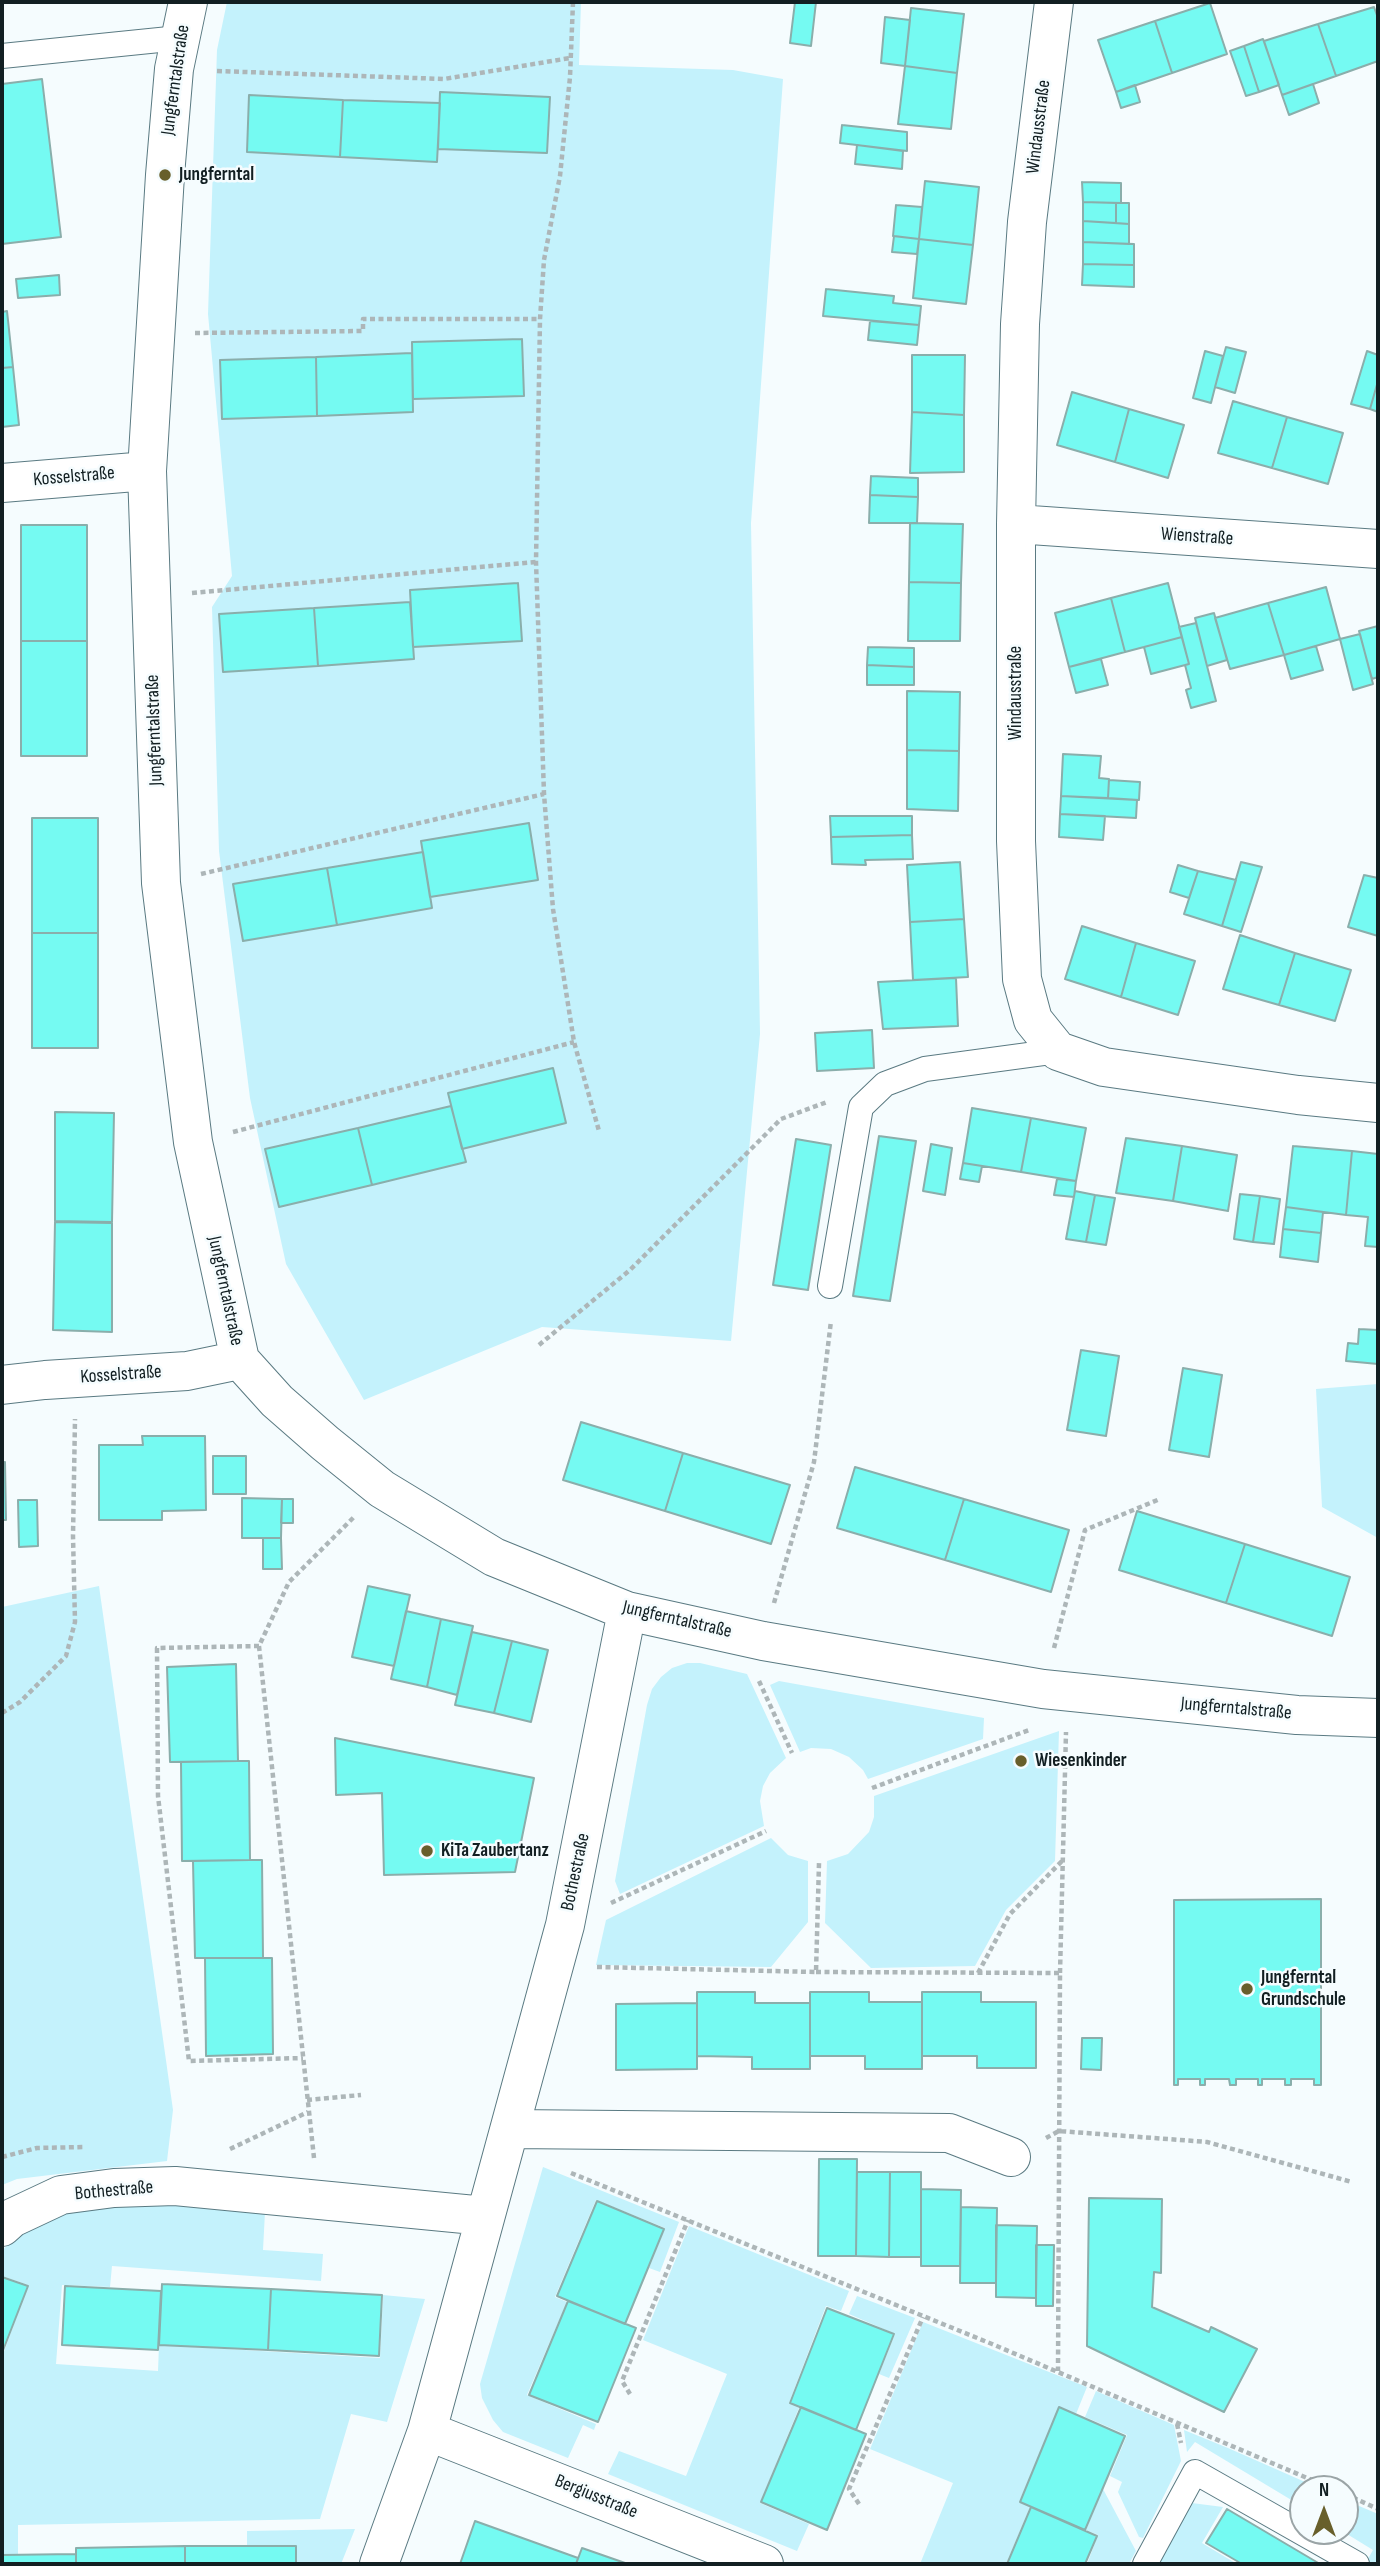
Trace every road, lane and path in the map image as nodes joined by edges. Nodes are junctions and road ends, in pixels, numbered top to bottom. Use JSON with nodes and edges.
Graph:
{"nodes":[{"id":1,"x":188,"y":2,"type":"edge"},
{"id":2,"x":573,"y":2,"type":"edge"},
{"id":3,"x":1055,"y":2,"type":"edge"},
{"id":4,"x":176,"y":53,"type":"junction"},
{"id":5,"x":2,"y":56,"type":"edge"},
{"id":6,"x":570,"y":58,"type":"junction"},
{"id":7,"x":540,"y":319,"type":"junction"},
{"id":8,"x":153,"y":334,"type":"junction"},
{"id":9,"x":147,"y":471,"type":"junction"},
{"id":10,"x":2,"y":484,"type":"edge"},
{"id":11,"x":1016,"y":524,"type":"junction"},
{"id":12,"x":1378,"y":549,"type":"edge"},
{"id":13,"x":536,"y":562,"type":"junction"},
{"id":14,"x":151,"y":597,"type":"junction"},
{"id":15,"x":544,"y":794,"type":"junction"},
{"id":16,"x":161,"y":883,"type":"junction"},
{"id":17,"x":575,"y":1042,"type":"junction"},
{"id":18,"x":1058,"y":1051,"type":"junction"},
{"id":19,"x":885,"y":1084,"type":"junction"},
{"id":20,"x":1378,"y":1103,"type":"edge"},
{"id":21,"x":599,"y":1131,"type":"dead end"},
{"id":22,"x":193,"y":1142,"type":"junction"},
{"id":23,"x":830,"y":1286,"type":"joint"},
{"id":24,"x":538,"y":1345,"type":"dead end"},
{"id":25,"x":240,"y":1360,"type":"junction"},
{"id":26,"x":76,"y":1378,"type":"junction"},
{"id":27,"x":2,"y":1385,"type":"edge"},
{"id":28,"x":382,"y":1489,"type":"junction"},
{"id":29,"x":1160,"y":1499,"type":"dead end"},
{"id":30,"x":627,"y":1611,"type":"junction"},
{"id":31,"x":750,"y":1637,"type":"junction"},
{"id":32,"x":259,"y":1646,"type":"junction"},
{"id":33,"x":1042,"y":1707,"type":"junction"},
{"id":34,"x":2,"y":1713,"type":"edge"},
{"id":35,"x":1378,"y":1718,"type":"edge"},
{"id":36,"x":1066,"y":1729,"type":"dead end"},
{"id":37,"x":792,"y":1753,"type":"dead end"},
{"id":38,"x":872,"y":1788,"type":"dead end"},
{"id":39,"x":766,"y":1831,"type":"dead end"},
{"id":40,"x":1062,"y":1861,"type":"junction"},
{"id":41,"x":819,"y":1863,"type":"dead end"},
{"id":42,"x":565,"y":1925,"type":"junction"},
{"id":43,"x":554,"y":1966,"type":"junction"},
{"id":44,"x":816,"y":1972,"type":"junction"},
{"id":45,"x":978,"y":1973,"type":"junction"},
{"id":46,"x":1060,"y":1973,"type":"junction"},
{"id":47,"x":303,"y":2058,"type":"junction"},
{"id":48,"x":361,"y":2095,"type":"dead end"},
{"id":49,"x":307,"y":2100,"type":"junction"},
{"id":50,"x":309,"y":2112,"type":"junction"},
{"id":51,"x":510,"y":2129,"type":"junction"},
{"id":52,"x":1059,"y":2131,"type":"junction"},
{"id":53,"x":228,"y":2150,"type":"dead end"},
{"id":54,"x":1011,"y":2157,"type":"joint"},
{"id":55,"x":315,"y":2164,"type":"dead end"},
{"id":56,"x":566,"y":2171,"type":"dead end"},
{"id":57,"x":1352,"y":2182,"type":"dead end"},
{"id":58,"x":485,"y":2216,"type":"junction"},
{"id":59,"x":688,"y":2220,"type":"junction"},
{"id":60,"x":2,"y":2227,"type":"edge"},
{"id":61,"x":923,"y":2316,"type":"junction"},
{"id":62,"x":1058,"y":2372,"type":"junction"},
{"id":63,"x":630,"y":2394,"type":"dead end"},
{"id":64,"x":427,"y":2431,"type":"junction"},
{"id":65,"x":1300,"y":2475,"type":"edge"},
{"id":66,"x":1359,"y":2500,"type":"edge"},
{"id":67,"x":859,"y":2504,"type":"dead end"},
{"id":68,"x":1378,"y":2509,"type":"edge"},
{"id":69,"x":379,"y":2564,"type":"edge"},
{"id":70,"x":764,"y":2564,"type":"edge"},
{"id":71,"x":1145,"y":2564,"type":"edge"},
{"id":72,"x":1357,"y":2564,"type":"edge"}],
"edges":[{"from":1,"to":4,"type":"street","name":"Jungferntalstraße"},
{"from":2,"to":6,"type":"path"},
{"from":3,"to":11,"type":"street","name":"Windausstraße"},
{"from":4,"to":5,"type":"lane"},
{"from":4,"to":6,"type":"path"},
{"from":4,"to":8,"type":"street","name":"Jungferntalstraße"},
{"from":6,"to":7,"type":"path"},
{"from":7,"to":8,"type":"path"},
{"from":7,"to":13,"type":"path"},
{"from":8,"to":9,"type":"street","name":"Jungferntalstraße"},
{"from":9,"to":10,"type":"street","name":"Kosselstraße"},
{"from":9,"to":14,"type":"street","name":"Jungferntalstraße"},
{"from":11,"to":12,"type":"street","name":"Wienstraße"},
{"from":11,"to":18,"type":"street","name":"Windausstraße"},
{"from":13,"to":14,"type":"path"},
{"from":13,"to":15,"type":"path"},
{"from":14,"to":16,"type":"street","name":"Jungferntalstraße"},
{"from":15,"to":16,"type":"path"},
{"from":15,"to":17,"type":"path"},
{"from":16,"to":22,"type":"street","name":"Jungferntalstraße"},
{"from":17,"to":21,"type":"path"},
{"from":17,"to":22,"type":"path"},
{"from":18,"to":19,"type":"lane"},
{"from":18,"to":20,"type":"street"},
{"from":19,"to":23,"type":"lane"},
{"from":19,"to":24,"type":"path"},
{"from":22,"to":25,"type":"street","name":"Jungferntalstraße"},
{"from":23,"to":31,"type":"path"},
{"from":25,"to":26,"type":"street","name":"Kosselstraße"},
{"from":25,"to":28,"type":"street","name":"Jungferntalstraße"},
{"from":26,"to":27,"type":"street","name":"Kosselstraße"},
{"from":26,"to":34,"type":"path"},
{"from":28,"to":30,"type":"street","name":"Jungferntalstraße"},
{"from":28,"to":32,"type":"path"},
{"from":29,"to":33,"type":"path"},
{"from":30,"to":31,"type":"street","name":"Jungferntalstraße"},
{"from":30,"to":42,"type":"street","name":"Bothestraße"},
{"from":31,"to":33,"type":"street","name":"Jungferntalstraße"},
{"from":31,"to":37,"type":"path"},
{"from":32,"to":47,"type":"path"},
{"from":32,"to":47,"type":"path"},
{"from":33,"to":35,"type":"street","name":"Jungferntalstraße"},
{"from":33,"to":38,"type":"path"},
{"from":36,"to":40,"type":"path"},
{"from":39,"to":42,"type":"path"},
{"from":40,"to":45,"type":"path"},
{"from":40,"to":46,"type":"path"},
{"from":41,"to":44,"type":"path"},
{"from":42,"to":43,"type":"street","name":"Bothestraße"},
{"from":43,"to":44,"type":"path"},
{"from":43,"to":51,"type":"street","name":"Bothestraße"},
{"from":44,"to":45,"type":"path"},
{"from":45,"to":46,"type":"path"},
{"from":46,"to":52,"type":"path"},
{"from":47,"to":49,"type":"path"},
{"from":48,"to":49,"type":"path"},
{"from":49,"to":50,"type":"path"},
{"from":50,"to":53,"type":"path"},
{"from":50,"to":55,"type":"path"},
{"from":51,"to":54,"type":"street"},
{"from":51,"to":58,"type":"street","name":"Bothestraße"},
{"from":52,"to":54,"type":"path"},
{"from":52,"to":57,"type":"path"},
{"from":52,"to":62,"type":"path"},
{"from":56,"to":59,"type":"path"},
{"from":58,"to":60,"type":"street","name":"Bothestraße"},
{"from":58,"to":64,"type":"street","name":"Bothestraße"},
{"from":59,"to":61,"type":"path"},
{"from":59,"to":63,"type":"path"},
{"from":61,"to":62,"type":"path"},
{"from":61,"to":67,"type":"path"},
{"from":62,"to":65,"type":"path"},
{"from":64,"to":69,"type":"street","name":"Bothestraße"},
{"from":64,"to":70,"type":"street","name":"Bergiusstraße"},
{"from":66,"to":68,"type":"path"},
{"from":71,"to":72,"type":"lane"}]}
